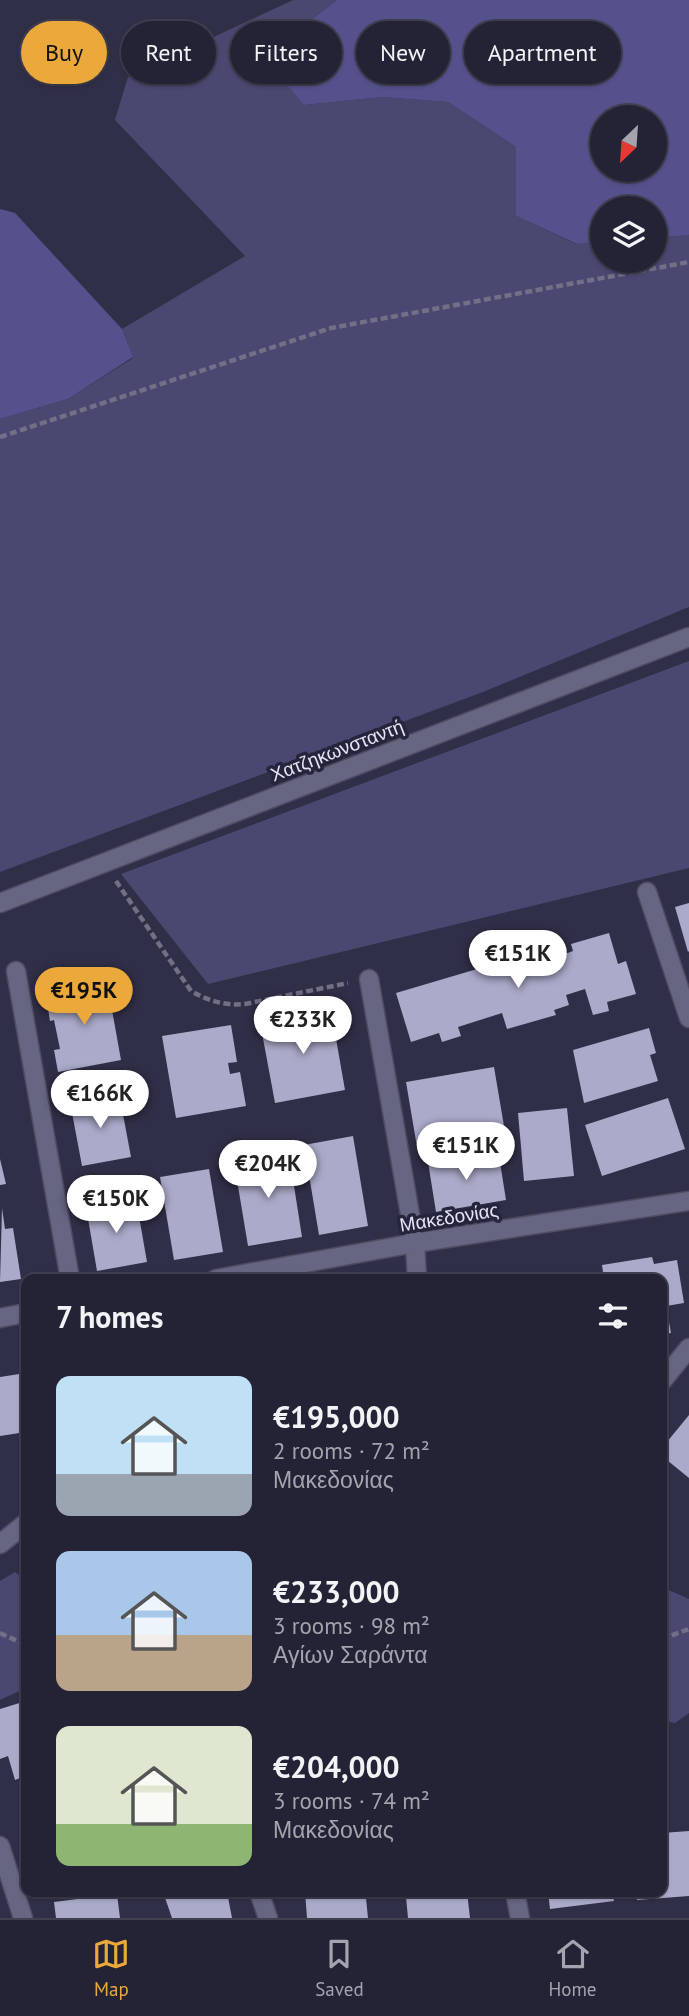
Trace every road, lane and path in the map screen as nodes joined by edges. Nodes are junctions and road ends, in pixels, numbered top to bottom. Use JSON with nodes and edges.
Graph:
{"nodes":[{"id":1,"x":689,"y":262,"type":"edge"},
{"id":2,"x":0,"y":436,"type":"edge"},
{"id":3,"x":689,"y":637,"type":"edge"},
{"id":4,"x":104,"y":863,"type":"junction"},
{"id":5,"x":647,"y":892,"type":"dead end"},
{"id":6,"x":0,"y":903,"type":"edge"},
{"id":7,"x":16,"y":971,"type":"dead end"},
{"id":8,"x":369,"y":979,"type":"joint"},
{"id":9,"x":689,"y":1018,"type":"edge"},
{"id":10,"x":689,"y":1201,"type":"edge"},
{"id":11,"x":415,"y":1243,"type":"junction"},
{"id":12,"x":69,"y":1274,"type":"edge"},
{"id":13,"x":244,"y":1274,"type":"edge"},
{"id":14,"x":417,"y":1274,"type":"edge"},
{"id":15,"x":21,"y":1314,"type":"edge"},
{"id":16,"x":0,"y":1318,"type":"edge"},
{"id":17,"x":689,"y":1348,"type":"edge"},
{"id":18,"x":667,"y":1375,"type":"edge"},
{"id":19,"x":21,"y":1527,"type":"edge"},
{"id":20,"x":0,"y":1544,"type":"edge"},
{"id":21,"x":689,"y":1629,"type":"edge"},
{"id":22,"x":0,"y":1633,"type":"edge"},
{"id":23,"x":667,"y":1637,"type":"edge"},
{"id":24,"x":21,"y":1643,"type":"edge"},
{"id":25,"x":0,"y":1846,"type":"edge"},
{"id":26,"x":261,"y":1897,"type":"edge"},
{"id":27,"x":516,"y":1897,"type":"edge"},
{"id":28,"x":23,"y":1918,"type":"edge"},
{"id":29,"x":268,"y":1918,"type":"edge"},
{"id":30,"x":520,"y":1918,"type":"edge"}],
"edges":[{"from":1,"to":2,"type":"path"},
{"from":3,"to":4,"type":"street","name":"Χατζηκωνσταντή"},
{"from":4,"to":6,"type":"street","name":"Χατζηκωνσταντή"},
{"from":4,"to":8,"type":"path"},
{"from":5,"to":9,"type":"street"},
{"from":7,"to":12,"type":"street"},
{"from":8,"to":11,"type":"street"},
{"from":10,"to":11,"type":"street","name":"Μακεδονίας"},
{"from":11,"to":13,"type":"street","name":"Μακεδονίας"},
{"from":11,"to":14,"type":"street"},
{"from":15,"to":16,"type":"street"},
{"from":17,"to":18,"type":"street"},
{"from":19,"to":20,"type":"street"},
{"from":21,"to":23,"type":"path"},
{"from":22,"to":24,"type":"path"},
{"from":25,"to":28,"type":"street"},
{"from":26,"to":29,"type":"street"},
{"from":27,"to":30,"type":"street"}]}
